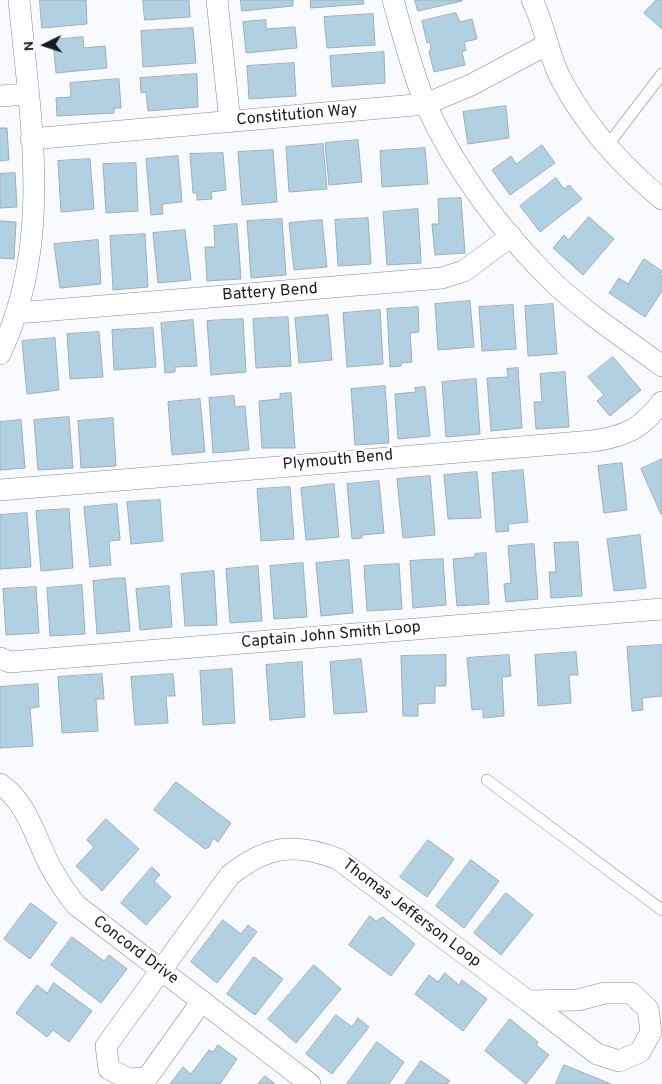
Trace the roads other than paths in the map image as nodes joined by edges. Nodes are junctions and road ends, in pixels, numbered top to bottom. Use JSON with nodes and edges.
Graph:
{"nodes":[{"id":1,"x":19,"y":0,"type":"edge"},
{"id":2,"x":217,"y":0,"type":"edge"},
{"id":3,"x":393,"y":0,"type":"edge"},
{"id":4,"x":533,"y":1,"type":"edge"},
{"id":5,"x":548,"y":44,"type":"junction"},
{"id":6,"x":662,"y":74,"type":"edge"},
{"id":7,"x":28,"y":94,"type":"junction"},
{"id":8,"x":0,"y":96,"type":"edge"},
{"id":9,"x":426,"y":104,"type":"junction"},
{"id":10,"x":230,"y":122,"type":"junction"},
{"id":11,"x":32,"y":139,"type":"junction"},
{"id":12,"x":607,"y":146,"type":"junction"},
{"id":13,"x":662,"y":200,"type":"edge"},
{"id":14,"x":510,"y":236,"type":"junction"},
{"id":15,"x":17,"y":313,"type":"junction"},
{"id":16,"x":0,"y":354,"type":"edge"},
{"id":17,"x":662,"y":366,"type":"edge"},
{"id":18,"x":662,"y":402,"type":"edge"},
{"id":19,"x":0,"y":490,"type":"edge"},
{"id":20,"x":662,"y":609,"type":"edge"},
{"id":21,"x":0,"y":658,"type":"edge"},
{"id":22,"x":487,"y":780,"type":"dead end"},
{"id":23,"x":0,"y":784,"type":"edge"},
{"id":24,"x":662,"y":910,"type":"edge"},
{"id":25,"x":162,"y":971,"type":"junction"},
{"id":26,"x":202,"y":1001,"type":"junction"},
{"id":27,"x":528,"y":1001,"type":"junction"},
{"id":28,"x":310,"y":1084,"type":"edge"}],
"edges":[{"from":1,"to":7,"type":"street"},
{"from":2,"to":10,"type":"street"},
{"from":3,"to":9,"type":"street"},
{"from":4,"to":5,"type":"street"},
{"from":5,"to":9,"type":"street","name":"Constitution Way"},
{"from":5,"to":12,"type":"street"},
{"from":6,"to":12,"type":"lane"},
{"from":7,"to":8,"type":"street"},
{"from":7,"to":11,"type":"street"},
{"from":9,"to":10,"type":"street","name":"Constitution Way"},
{"from":9,"to":14,"type":"street"},
{"from":10,"to":11,"type":"street","name":"Constitution Way"},
{"from":11,"to":15,"type":"street"},
{"from":12,"to":13,"type":"street"},
{"from":14,"to":15,"type":"street","name":"Battery Bend"},
{"from":14,"to":17,"type":"street"},
{"from":15,"to":16,"type":"street"},
{"from":18,"to":19,"type":"street","name":"Plymouth Bend"},
{"from":20,"to":21,"type":"street","name":"Captain John Smith Loop"},
{"from":22,"to":24,"type":"lane"},
{"from":23,"to":25,"type":"street","name":"Concord Drive"},
{"from":25,"to":26,"type":"street","name":"Concord Drive"},
{"from":25,"to":26,"type":"street","name":"Thomas Jefferson Loop"},
{"from":25,"to":27,"type":"street","name":"Thomas Jefferson Loop"},
{"from":26,"to":28,"type":"street","name":"Concord Drive"},
{"from":27,"to":27,"type":"street","name":"Thomas Jefferson Loop"}]}
